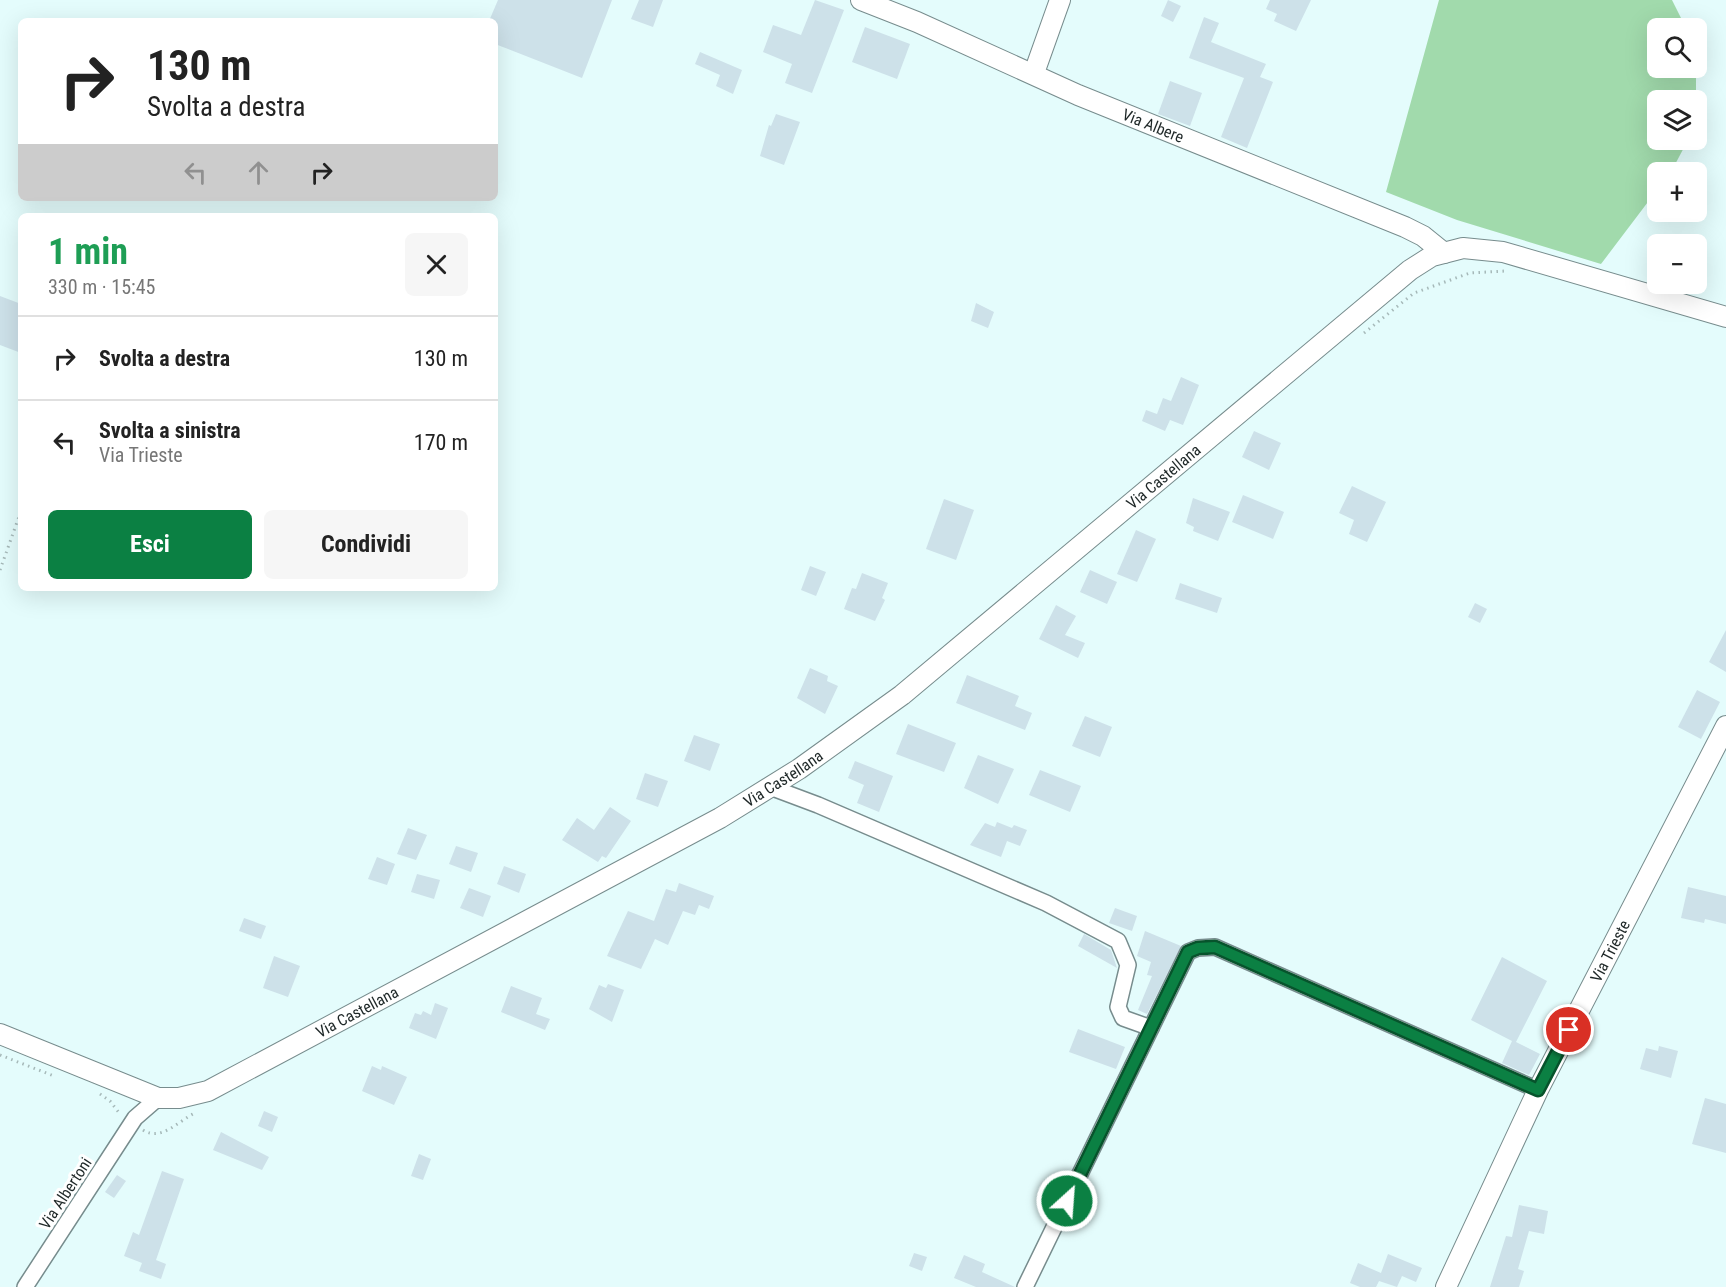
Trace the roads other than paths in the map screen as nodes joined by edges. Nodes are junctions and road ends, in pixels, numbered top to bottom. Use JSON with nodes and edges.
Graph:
{"nodes":[{"id":1,"x":861,"y":0,"type":"edge"},
{"id":2,"x":1060,"y":0,"type":"edge"},
{"id":3,"x":1034,"y":73,"type":"junction"},
{"id":4,"x":1444,"y":253,"type":"junction"},
{"id":5,"x":1726,"y":317,"type":"edge"},
{"id":6,"x":1726,"y":726,"type":"edge"},
{"id":7,"x":1720,"y":750,"type":"edge"},
{"id":8,"x":770,"y":787,"type":"junction"},
{"id":9,"x":1151,"y":1028,"type":"junction"},
{"id":10,"x":0,"y":1034,"type":"edge"},
{"id":11,"x":1538,"y":1090,"type":"junction"},
{"id":12,"x":151,"y":1095,"type":"junction"},
{"id":13,"x":26,"y":1287,"type":"edge"},
{"id":14,"x":1025,"y":1287,"type":"edge"},
{"id":15,"x":1446,"y":1287,"type":"edge"}],
"edges":[{"from":1,"to":3,"type":"street","name":"Via Albere"},
{"from":2,"to":3,"type":"street"},
{"from":3,"to":4,"type":"street","name":"Via Albere"},
{"from":4,"to":5,"type":"street","name":"Via Castellana"},
{"from":4,"to":8,"type":"street","name":"Via Castellana"},
{"from":6,"to":7,"type":"street","name":"Via Trieste"},
{"from":7,"to":11,"type":"street","name":"Via Trieste"},
{"from":8,"to":9,"type":"street"},
{"from":8,"to":12,"type":"street","name":"Via Castellana"},
{"from":9,"to":11,"type":"street"},
{"from":9,"to":14,"type":"street"},
{"from":10,"to":12,"type":"street","name":"Via Castellana"},
{"from":11,"to":15,"type":"street","name":"Via Trieste"},
{"from":12,"to":13,"type":"street","name":"Via Albertoni"}]}
